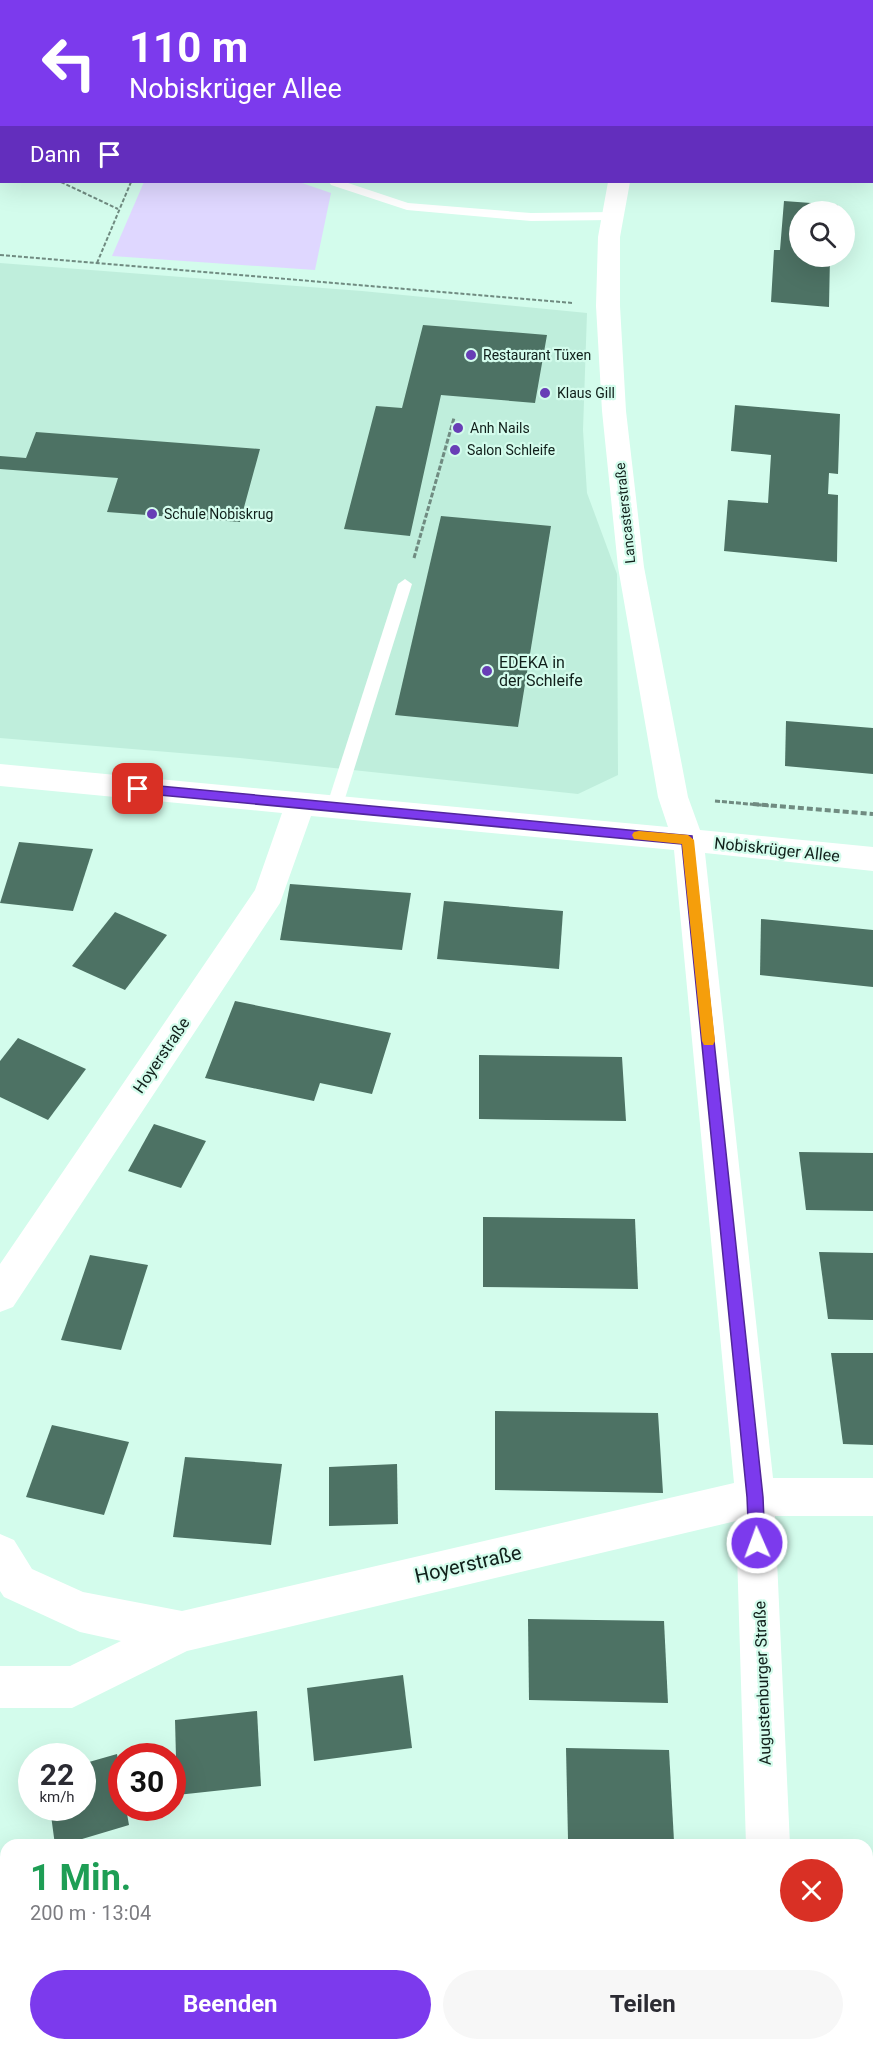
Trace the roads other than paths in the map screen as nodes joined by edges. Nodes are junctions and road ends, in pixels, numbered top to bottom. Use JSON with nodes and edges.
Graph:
{"nodes":[{"id":1,"x":338,"y":183,"type":"edge"},
{"id":2,"x":619,"y":183,"type":"edge"},
{"id":3,"x":613,"y":216,"type":"junction"},
{"id":4,"x":405,"y":584,"type":"road end"},
{"id":5,"x":0,"y":776,"type":"edge"},
{"id":6,"x":300,"y":804,"type":"junction"},
{"id":7,"x":334,"y":808,"type":"junction"},
{"id":8,"x":688,"y":840,"type":"junction"},
{"id":9,"x":873,"y":859,"type":"edge"},
{"id":10,"x":0,"y":1295,"type":"edge"},
{"id":11,"x":755,"y":1497,"type":"junction"},
{"id":12,"x":873,"y":1497,"type":"edge"},
{"id":13,"x":0,"y":1554,"type":"edge"},
{"id":14,"x":182,"y":1632,"type":"junction"},
{"id":15,"x":0,"y":1688,"type":"edge"},
{"id":16,"x":768,"y":1839,"type":"edge"}],
"edges":[{"from":1,"to":3,"type":"lane"},
{"from":2,"to":3,"type":"street","name":"Lancasterstraße"},
{"from":3,"to":8,"type":"street","name":"Lancasterstraße"},
{"from":4,"to":7,"type":"lane"},
{"from":5,"to":6,"type":"street","name":"Nobiskrüger Allee"},
{"from":6,"to":7,"type":"street","name":"Nobiskrüger Allee"},
{"from":6,"to":10,"type":"street","name":"Hoyerstraße"},
{"from":7,"to":8,"type":"street","name":"Nobiskrüger Allee"},
{"from":8,"to":9,"type":"street","name":"Nobiskrüger Allee"},
{"from":8,"to":11,"type":"street","name":"Augustenburger Straße"},
{"from":11,"to":12,"type":"street","name":"Hoyerstraße"},
{"from":11,"to":14,"type":"street","name":"Hoyerstraße"},
{"from":11,"to":16,"type":"street","name":"Augustenburger Straße"},
{"from":13,"to":14,"type":"street","name":"Hoyerstraße"},
{"from":14,"to":15,"type":"street","name":"Hoyerstraße"}]}
